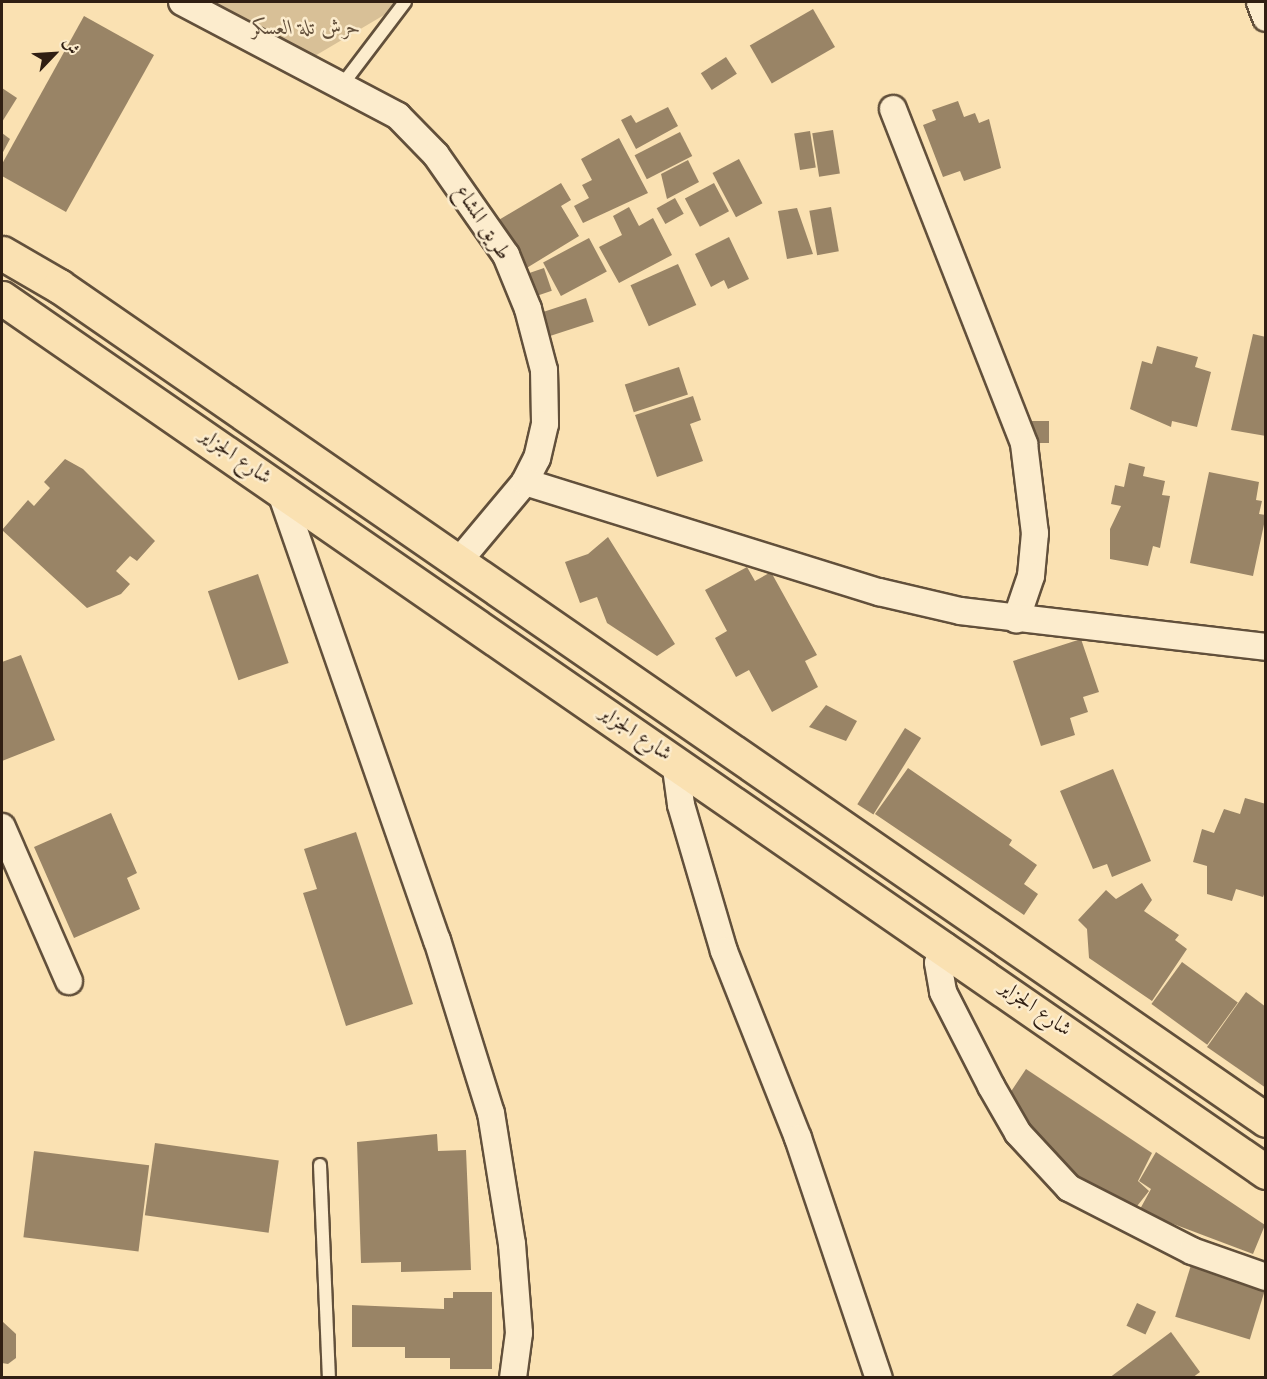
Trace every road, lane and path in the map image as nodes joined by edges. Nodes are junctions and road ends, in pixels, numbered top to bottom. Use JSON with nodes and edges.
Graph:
{"nodes":[{"id":1,"x":182,"y":2,"type":"edge"},
{"id":2,"x":405,"y":2,"type":"edge"},
{"id":3,"x":1260,"y":2,"type":"edge"},
{"id":4,"x":1266,"y":18,"type":"edge"},
{"id":5,"x":342,"y":86,"type":"junction"},
{"id":6,"x":893,"y":109,"type":"dead end"},
{"id":7,"x":2,"y":253,"type":"edge"},
{"id":8,"x":2,"y":298,"type":"edge"},
{"id":9,"x":525,"y":482,"type":"junction"},
{"id":10,"x":280,"y":490,"type":"junction"},
{"id":11,"x":458,"y":562,"type":"junction"},
{"id":12,"x":1016,"y":620,"type":"junction"},
{"id":13,"x":1266,"y":647,"type":"edge"},
{"id":14,"x":675,"y":761,"type":"junction"},
{"id":15,"x":2,"y":828,"type":"edge"},
{"id":16,"x":945,"y":946,"type":"junction"},
{"id":17,"x":69,"y":981,"type":"dead end"},
{"id":18,"x":1266,"y":1120,"type":"edge"},
{"id":19,"x":320,"y":1165,"type":"dead end"},
{"id":20,"x":1266,"y":1172,"type":"edge"},
{"id":21,"x":1266,"y":1276,"type":"edge"},
{"id":22,"x":329,"y":1377,"type":"edge"},
{"id":23,"x":513,"y":1377,"type":"edge"},
{"id":24,"x":879,"y":1377,"type":"edge"}],
"edges":[{"from":1,"to":5,"type":"street","name":"طريق المشاع"},
{"from":2,"to":5,"type":"lane"},
{"from":3,"to":4,"type":"street"},
{"from":5,"to":9,"type":"street","name":"طريق المشاع"},
{"from":6,"to":12,"type":"street"},
{"from":7,"to":11,"type":"main road","name":"شارع الجزاير"},
{"from":8,"to":10,"type":"main road","name":"شارع الجزاير"},
{"from":9,"to":11,"type":"street","name":"طريق المشاع"},
{"from":9,"to":12,"type":"street"},
{"from":10,"to":14,"type":"main road","name":"شارع الجزاير"},
{"from":10,"to":23,"type":"street"},
{"from":11,"to":18,"type":"main road","name":"شارع الجزاير"},
{"from":12,"to":13,"type":"street"},
{"from":14,"to":16,"type":"main road","name":"شارع الجزاير"},
{"from":14,"to":24,"type":"street"},
{"from":15,"to":17,"type":"street"},
{"from":16,"to":20,"type":"main road","name":"شارع الجزاير"},
{"from":16,"to":21,"type":"street"},
{"from":19,"to":22,"type":"lane"}]}
